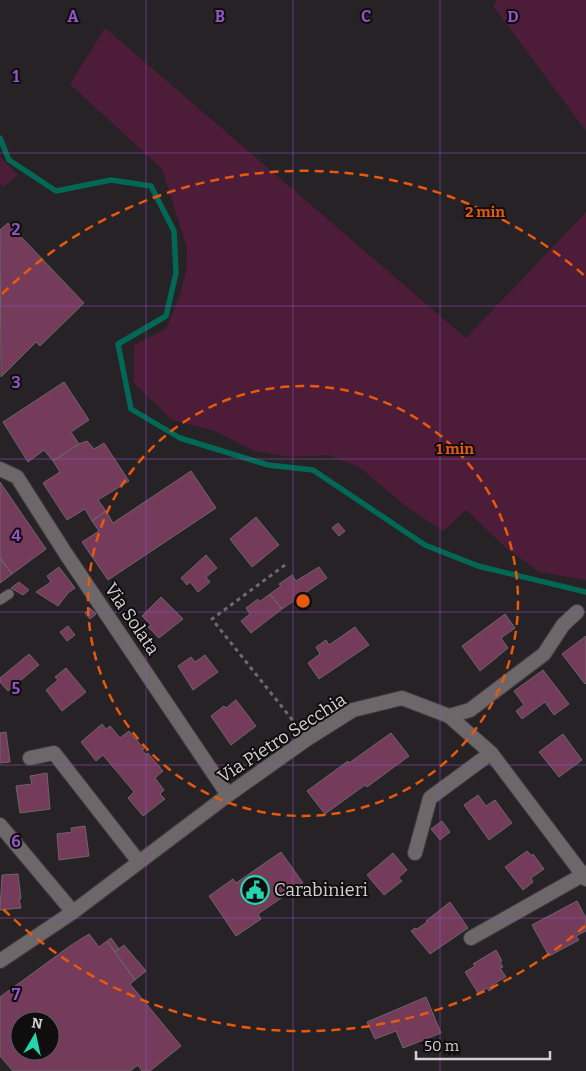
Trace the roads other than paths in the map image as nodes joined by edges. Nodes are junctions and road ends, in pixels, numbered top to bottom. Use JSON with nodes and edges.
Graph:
{"nodes":[{"id":1,"x":0,"y":470,"type":"edge"},
{"id":2,"x":8,"y":594,"type":"dead end"},
{"id":3,"x":0,"y":600,"type":"edge"},
{"id":4,"x":577,"y":612,"type":"dead end"},
{"id":5,"x":449,"y":716,"type":"junction"},
{"id":6,"x":491,"y":753,"type":"junction"},
{"id":7,"x":30,"y":758,"type":"dead end"},
{"id":8,"x":228,"y":795,"type":"junction"},
{"id":9,"x":0,"y":825,"type":"edge"},
{"id":10,"x":415,"y":853,"type":"dead end"},
{"id":11,"x":139,"y":862,"type":"junction"},
{"id":12,"x":585,"y":876,"type":"edge"},
{"id":13,"x":74,"y":912,"type":"junction"},
{"id":14,"x":471,"y":938,"type":"dead end"},
{"id":15,"x":0,"y":961,"type":"edge"}],
"edges":[{"from":1,"to":8,"type":"street","name":"Via Solata"},
{"from":2,"to":3,"type":"lane"},
{"from":4,"to":5,"type":"street"},
{"from":5,"to":6,"type":"street","name":"Via Pietro Secchia"},
{"from":5,"to":8,"type":"street","name":"Via Pietro Secchia"},
{"from":6,"to":10,"type":"street"},
{"from":6,"to":12,"type":"street","name":"Via Pietro Secchia"},
{"from":7,"to":11,"type":"street"},
{"from":8,"to":11,"type":"street","name":"Via Pietro Secchia"},
{"from":9,"to":13,"type":"street"},
{"from":11,"to":13,"type":"street","name":"Via Pietro Secchia"},
{"from":12,"to":14,"type":"street"},
{"from":13,"to":15,"type":"street","name":"Via Pietro Secchia"}]}
